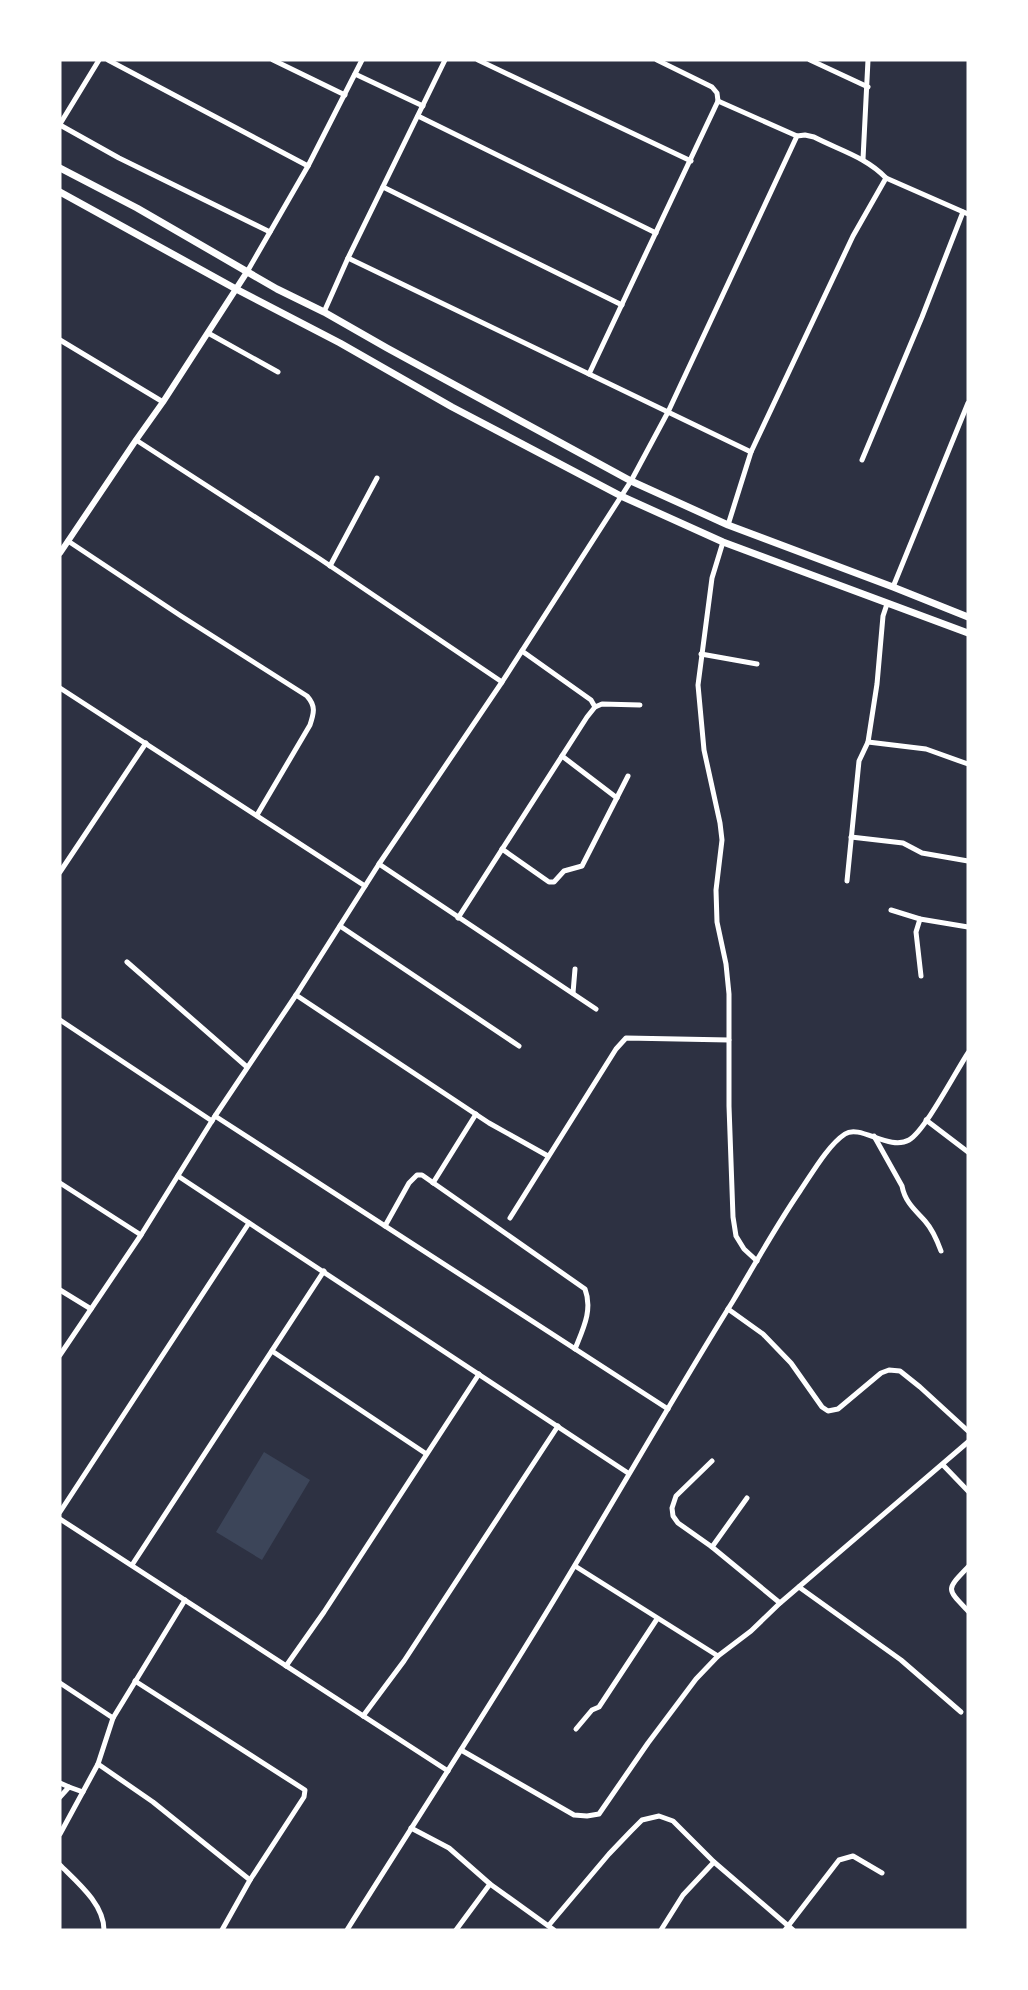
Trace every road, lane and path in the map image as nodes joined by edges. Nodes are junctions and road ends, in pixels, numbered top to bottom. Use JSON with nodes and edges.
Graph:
{"nodes":[{"id":1,"x":99,"y":60,"type":"edge"},
{"id":2,"x":108,"y":60,"type":"edge"},
{"id":3,"x":273,"y":60,"type":"edge"},
{"id":4,"x":362,"y":60,"type":"edge"},
{"id":5,"x":445,"y":60,"type":"edge"},
{"id":6,"x":478,"y":60,"type":"edge"},
{"id":7,"x":657,"y":60,"type":"edge"},
{"id":8,"x":810,"y":60,"type":"edge"},
{"id":9,"x":868,"y":60,"type":"edge"},
{"id":10,"x":355,"y":74,"type":"junction"},
{"id":11,"x":867,"y":87,"type":"junction"},
{"id":12,"x":345,"y":95,"type":"junction"},
{"id":13,"x":718,"y":101,"type":"junction"},
{"id":14,"x":423,"y":106,"type":"junction"},
{"id":15,"x":418,"y":117,"type":"junction"},
{"id":16,"x":60,"y":124,"type":"edge"},
{"id":17,"x":798,"y":136,"type":"junction"},
{"id":18,"x":863,"y":159,"type":"junction"},
{"id":19,"x":691,"y":160,"type":"junction"},
{"id":20,"x":308,"y":166,"type":"junction"},
{"id":21,"x":60,"y":168,"type":"edge"},
{"id":22,"x":886,"y":178,"type":"junction"},
{"id":23,"x":383,"y":187,"type":"junction"},
{"id":24,"x":60,"y":192,"type":"edge"},
{"id":25,"x":965,"y":213,"type":"edge"},
{"id":26,"x":270,"y":232,"type":"junction"},
{"id":27,"x":656,"y":233,"type":"junction"},
{"id":28,"x":348,"y":258,"type":"junction"},
{"id":29,"x":247,"y":272,"type":"junction"},
{"id":30,"x":236,"y":289,"type":"junction"},
{"id":31,"x":622,"y":305,"type":"junction"},
{"id":32,"x":324,"y":312,"type":"junction"},
{"id":33,"x":208,"y":333,"type":"junction"},
{"id":34,"x":60,"y":340,"type":"edge"},
{"id":35,"x":278,"y":372,"type":"dead end"},
{"id":36,"x":589,"y":374,"type":"junction"},
{"id":37,"x":163,"y":402,"type":"junction"},
{"id":38,"x":968,"y":403,"type":"edge"},
{"id":39,"x":668,"y":412,"type":"junction"},
{"id":40,"x":136,"y":440,"type":"junction"},
{"id":41,"x":751,"y":452,"type":"junction"},
{"id":42,"x":862,"y":460,"type":"dead end"},
{"id":43,"x":377,"y":478,"type":"dead end"},
{"id":44,"x":631,"y":481,"type":"junction"},
{"id":45,"x":621,"y":496,"type":"junction"},
{"id":46,"x":728,"y":525,"type":"junction"},
{"id":47,"x":68,"y":541,"type":"junction"},
{"id":48,"x":723,"y":542,"type":"junction"},
{"id":49,"x":60,"y":553,"type":"edge"},
{"id":50,"x":330,"y":566,"type":"junction"},
{"id":51,"x":893,"y":587,"type":"junction"},
{"id":52,"x":887,"y":604,"type":"junction"},
{"id":53,"x":967,"y":614,"type":"edge"},
{"id":54,"x":968,"y":633,"type":"edge"},
{"id":55,"x":522,"y":651,"type":"junction"},
{"id":56,"x":701,"y":654,"type":"junction"},
{"id":57,"x":757,"y":664,"type":"dead end"},
{"id":58,"x":502,"y":682,"type":"junction"},
{"id":59,"x":60,"y":688,"type":"edge"},
{"id":60,"x":640,"y":705,"type":"dead end"},
{"id":61,"x":595,"y":707,"type":"junction"},
{"id":62,"x":868,"y":742,"type":"junction"},
{"id":63,"x":146,"y":743,"type":"junction"},
{"id":64,"x":562,"y":756,"type":"junction"},
{"id":65,"x":968,"y":764,"type":"edge"},
{"id":66,"x":628,"y":776,"type":"dead end"},
{"id":67,"x":617,"y":798,"type":"junction"},
{"id":68,"x":257,"y":815,"type":"junction"},
{"id":69,"x":850,"y":837,"type":"junction"},
{"id":70,"x":502,"y":849,"type":"junction"},
{"id":71,"x":968,"y":861,"type":"edge"},
{"id":72,"x":379,"y":864,"type":"junction"},
{"id":73,"x":60,"y":872,"type":"edge"},
{"id":74,"x":847,"y":881,"type":"dead end"},
{"id":75,"x":365,"y":886,"type":"junction"},
{"id":76,"x":891,"y":909,"type":"dead end"},
{"id":77,"x":458,"y":918,"type":"junction"},
{"id":78,"x":920,"y":919,"type":"junction"},
{"id":79,"x":340,"y":926,"type":"junction"},
{"id":80,"x":968,"y":927,"type":"edge"},
{"id":81,"x":127,"y":962,"type":"dead end"},
{"id":82,"x":575,"y":969,"type":"dead end"},
{"id":83,"x":921,"y":976,"type":"dead end"},
{"id":84,"x":573,"y":993,"type":"junction"},
{"id":85,"x":296,"y":995,"type":"junction"},
{"id":86,"x":596,"y":1009,"type":"dead end"},
{"id":87,"x":60,"y":1020,"type":"edge"},
{"id":88,"x":729,"y":1040,"type":"junction"},
{"id":89,"x":519,"y":1046,"type":"dead end"},
{"id":90,"x":968,"y":1053,"type":"edge"},
{"id":91,"x":247,"y":1067,"type":"junction"},
{"id":92,"x":476,"y":1114,"type":"junction"},
{"id":93,"x":213,"y":1118,"type":"junction"},
{"id":94,"x":926,"y":1120,"type":"junction"},
{"id":95,"x":874,"y":1136,"type":"junction"},
{"id":96,"x":968,"y":1152,"type":"edge"},
{"id":97,"x":548,"y":1156,"type":"junction"},
{"id":98,"x":178,"y":1176,"type":"junction"},
{"id":99,"x":433,"y":1183,"type":"junction"},
{"id":100,"x":60,"y":1184,"type":"edge"},
{"id":101,"x":510,"y":1218,"type":"dead end"},
{"id":102,"x":249,"y":1223,"type":"junction"},
{"id":103,"x":385,"y":1226,"type":"junction"},
{"id":104,"x":141,"y":1236,"type":"junction"},
{"id":105,"x":941,"y":1251,"type":"dead end"},
{"id":106,"x":757,"y":1261,"type":"junction"},
{"id":107,"x":324,"y":1271,"type":"junction"},
{"id":108,"x":60,"y":1290,"type":"edge"},
{"id":109,"x":91,"y":1309,"type":"junction"},
{"id":110,"x":728,"y":1309,"type":"junction"},
{"id":111,"x":575,"y":1349,"type":"junction"},
{"id":112,"x":272,"y":1352,"type":"junction"},
{"id":113,"x":60,"y":1355,"type":"edge"},
{"id":114,"x":479,"y":1374,"type":"junction"},
{"id":115,"x":668,"y":1410,"type":"junction"},
{"id":116,"x":558,"y":1426,"type":"junction"},
{"id":117,"x":968,"y":1431,"type":"edge"},
{"id":118,"x":968,"y":1442,"type":"edge"},
{"id":119,"x":425,"y":1454,"type":"junction"},
{"id":120,"x":712,"y":1461,"type":"dead end"},
{"id":121,"x":943,"y":1465,"type":"junction"},
{"id":122,"x":628,"y":1473,"type":"junction"},
{"id":123,"x":968,"y":1491,"type":"edge"},
{"id":124,"x":747,"y":1498,"type":"dead end"},
{"id":125,"x":60,"y":1512,"type":"edge"},
{"id":126,"x":60,"y":1519,"type":"edge"},
{"id":127,"x":712,"y":1547,"type":"junction"},
{"id":128,"x":132,"y":1565,"type":"junction"},
{"id":129,"x":575,"y":1566,"type":"junction"},
{"id":130,"x":968,"y":1567,"type":"edge"},
{"id":131,"x":799,"y":1587,"type":"junction"},
{"id":132,"x":185,"y":1600,"type":"junction"},
{"id":133,"x":780,"y":1603,"type":"junction"},
{"id":134,"x":968,"y":1611,"type":"edge"},
{"id":135,"x":657,"y":1618,"type":"junction"},
{"id":136,"x":718,"y":1656,"type":"junction"},
{"id":137,"x":286,"y":1666,"type":"junction"},
{"id":138,"x":135,"y":1681,"type":"junction"},
{"id":139,"x":60,"y":1683,"type":"edge"},
{"id":140,"x":961,"y":1712,"type":"dead end"},
{"id":141,"x":363,"y":1716,"type":"junction"},
{"id":142,"x":112,"y":1718,"type":"junction"},
{"id":143,"x":576,"y":1729,"type":"dead end"},
{"id":144,"x":461,"y":1750,"type":"junction"},
{"id":145,"x":98,"y":1764,"type":"junction"},
{"id":146,"x":448,"y":1771,"type":"junction"},
{"id":147,"x":60,"y":1783,"type":"edge"},
{"id":148,"x":69,"y":1787,"type":"junction"},
{"id":149,"x":83,"y":1792,"type":"junction"},
{"id":150,"x":60,"y":1797,"type":"edge"},
{"id":151,"x":411,"y":1828,"type":"junction"},
{"id":152,"x":60,"y":1834,"type":"edge"},
{"id":153,"x":714,"y":1862,"type":"junction"},
{"id":154,"x":60,"y":1865,"type":"edge"},
{"id":155,"x":882,"y":1873,"type":"dead end"},
{"id":156,"x":250,"y":1880,"type":"junction"},
{"id":157,"x":490,"y":1884,"type":"junction"},
{"id":158,"x":551,"y":1928,"type":"edge"},
{"id":159,"x":789,"y":1929,"type":"edge"},
{"id":160,"x":104,"y":1930,"type":"edge"},
{"id":161,"x":222,"y":1930,"type":"edge"},
{"id":162,"x":347,"y":1930,"type":"edge"},
{"id":163,"x":456,"y":1930,"type":"edge"},
{"id":164,"x":661,"y":1930,"type":"edge"}],
"edges":[{"from":1,"to":16,"type":"street"},
{"from":2,"to":20,"type":"street"},
{"from":3,"to":12,"type":"street"},
{"from":4,"to":10,"type":"street"},
{"from":5,"to":14,"type":"street"},
{"from":6,"to":19,"type":"street"},
{"from":7,"to":13,"type":"street"},
{"from":8,"to":11,"type":"street"},
{"from":9,"to":11,"type":"street"},
{"from":10,"to":12,"type":"street"},
{"from":10,"to":14,"type":"street"},
{"from":11,"to":18,"type":"street"},
{"from":12,"to":20,"type":"street"},
{"from":13,"to":17,"type":"street"},
{"from":13,"to":19,"type":"street"},
{"from":14,"to":15,"type":"street"},
{"from":15,"to":23,"type":"street"},
{"from":15,"to":27,"type":"street"},
{"from":16,"to":26,"type":"street"},
{"from":17,"to":18,"type":"street"},
{"from":17,"to":39,"type":"street"},
{"from":18,"to":22,"type":"street"},
{"from":19,"to":27,"type":"street"},
{"from":20,"to":26,"type":"street"},
{"from":21,"to":29,"type":"main road"},
{"from":22,"to":25,"type":"street"},
{"from":22,"to":41,"type":"street"},
{"from":23,"to":28,"type":"street"},
{"from":23,"to":31,"type":"street"},
{"from":24,"to":30,"type":"main road"},
{"from":25,"to":42,"type":"street"},
{"from":26,"to":29,"type":"street"},
{"from":27,"to":31,"type":"street"},
{"from":28,"to":32,"type":"street"},
{"from":28,"to":36,"type":"street"},
{"from":29,"to":30,"type":"street"},
{"from":29,"to":32,"type":"main road"},
{"from":30,"to":33,"type":"street"},
{"from":30,"to":45,"type":"main road"},
{"from":31,"to":36,"type":"street"},
{"from":32,"to":44,"type":"main road"},
{"from":33,"to":35,"type":"street"},
{"from":33,"to":37,"type":"street"},
{"from":34,"to":37,"type":"street"},
{"from":36,"to":39,"type":"street"},
{"from":37,"to":40,"type":"street"},
{"from":38,"to":51,"type":"street"},
{"from":39,"to":41,"type":"street"},
{"from":39,"to":44,"type":"street"},
{"from":40,"to":47,"type":"street"},
{"from":40,"to":50,"type":"street"},
{"from":41,"to":46,"type":"street"},
{"from":43,"to":50,"type":"street"},
{"from":44,"to":45,"type":"street"},
{"from":44,"to":46,"type":"main road"},
{"from":45,"to":48,"type":"main road"},
{"from":45,"to":55,"type":"street"},
{"from":46,"to":51,"type":"main road"},
{"from":47,"to":49,"type":"street"},
{"from":47,"to":68,"type":"street"},
{"from":48,"to":52,"type":"main road"},
{"from":48,"to":56,"type":"street"},
{"from":50,"to":58,"type":"street"},
{"from":51,"to":53,"type":"main road"},
{"from":52,"to":54,"type":"main road"},
{"from":52,"to":62,"type":"street"},
{"from":55,"to":58,"type":"street"},
{"from":55,"to":61,"type":"street"},
{"from":56,"to":57,"type":"street"},
{"from":56,"to":88,"type":"street"},
{"from":58,"to":72,"type":"street"},
{"from":59,"to":63,"type":"street"},
{"from":60,"to":61,"type":"street"},
{"from":61,"to":64,"type":"street"},
{"from":62,"to":65,"type":"street"},
{"from":62,"to":69,"type":"street"},
{"from":63,"to":68,"type":"street"},
{"from":63,"to":73,"type":"street"},
{"from":64,"to":67,"type":"street"},
{"from":64,"to":70,"type":"street"},
{"from":66,"to":67,"type":"street"},
{"from":67,"to":70,"type":"street"},
{"from":68,"to":75,"type":"street"},
{"from":69,"to":71,"type":"street"},
{"from":69,"to":74,"type":"street"},
{"from":70,"to":77,"type":"street"},
{"from":72,"to":75,"type":"street"},
{"from":72,"to":77,"type":"street"},
{"from":75,"to":79,"type":"street"},
{"from":76,"to":78,"type":"street"},
{"from":77,"to":84,"type":"street"},
{"from":78,"to":80,"type":"street"},
{"from":78,"to":83,"type":"street"},
{"from":79,"to":85,"type":"street"},
{"from":79,"to":89,"type":"street"},
{"from":81,"to":91,"type":"street"},
{"from":82,"to":84,"type":"street"},
{"from":84,"to":86,"type":"street"},
{"from":85,"to":91,"type":"street"},
{"from":85,"to":92,"type":"street"},
{"from":87,"to":93,"type":"street"},
{"from":88,"to":97,"type":"street"},
{"from":88,"to":106,"type":"street"},
{"from":90,"to":94,"type":"street"},
{"from":91,"to":93,"type":"street"},
{"from":92,"to":97,"type":"street"},
{"from":92,"to":99,"type":"street"},
{"from":93,"to":98,"type":"street"},
{"from":93,"to":103,"type":"street"},
{"from":94,"to":95,"type":"street"},
{"from":94,"to":96,"type":"street"},
{"from":95,"to":105,"type":"street"},
{"from":95,"to":106,"type":"street"},
{"from":97,"to":101,"type":"street"},
{"from":98,"to":102,"type":"street"},
{"from":98,"to":104,"type":"street"},
{"from":99,"to":103,"type":"street"},
{"from":99,"to":111,"type":"street"},
{"from":100,"to":104,"type":"street"},
{"from":102,"to":107,"type":"street"},
{"from":102,"to":125,"type":"street"},
{"from":103,"to":111,"type":"street"},
{"from":104,"to":109,"type":"street"},
{"from":106,"to":110,"type":"street"},
{"from":107,"to":112,"type":"street"},
{"from":107,"to":114,"type":"street"},
{"from":108,"to":109,"type":"street"},
{"from":109,"to":113,"type":"street"},
{"from":110,"to":115,"type":"street"},
{"from":110,"to":117,"type":"street"},
{"from":111,"to":115,"type":"street"},
{"from":112,"to":119,"type":"street"},
{"from":112,"to":128,"type":"street"},
{"from":114,"to":116,"type":"street"},
{"from":114,"to":119,"type":"street"},
{"from":115,"to":122,"type":"street"},
{"from":116,"to":122,"type":"street"},
{"from":116,"to":141,"type":"street"},
{"from":118,"to":121,"type":"street"},
{"from":119,"to":137,"type":"street"},
{"from":120,"to":127,"type":"street"},
{"from":121,"to":123,"type":"street"},
{"from":121,"to":131,"type":"street"},
{"from":122,"to":129,"type":"street"},
{"from":124,"to":127,"type":"street"},
{"from":126,"to":128,"type":"street"},
{"from":127,"to":133,"type":"street"},
{"from":128,"to":132,"type":"street"},
{"from":129,"to":135,"type":"street"},
{"from":129,"to":144,"type":"street"},
{"from":130,"to":134,"type":"street"},
{"from":131,"to":133,"type":"street"},
{"from":131,"to":140,"type":"street"},
{"from":132,"to":137,"type":"street"},
{"from":132,"to":138,"type":"street"},
{"from":133,"to":136,"type":"street"},
{"from":135,"to":136,"type":"street"},
{"from":135,"to":143,"type":"street"},
{"from":136,"to":144,"type":"street"},
{"from":137,"to":141,"type":"street"},
{"from":138,"to":142,"type":"street"},
{"from":138,"to":156,"type":"street"},
{"from":139,"to":142,"type":"street"},
{"from":141,"to":146,"type":"street"},
{"from":142,"to":145,"type":"street"},
{"from":144,"to":146,"type":"street"},
{"from":145,"to":149,"type":"street"},
{"from":145,"to":156,"type":"street"},
{"from":146,"to":151,"type":"street"},
{"from":147,"to":148,"type":"street"},
{"from":148,"to":149,"type":"street"},
{"from":148,"to":150,"type":"street"},
{"from":149,"to":152,"type":"street"},
{"from":151,"to":157,"type":"street"},
{"from":151,"to":162,"type":"street"},
{"from":153,"to":158,"type":"street"},
{"from":153,"to":159,"type":"street"},
{"from":153,"to":164,"type":"street"},
{"from":154,"to":160,"type":"street"},
{"from":155,"to":159,"type":"street"},
{"from":156,"to":161,"type":"street"},
{"from":157,"to":158,"type":"street"},
{"from":157,"to":163,"type":"street"}]}
